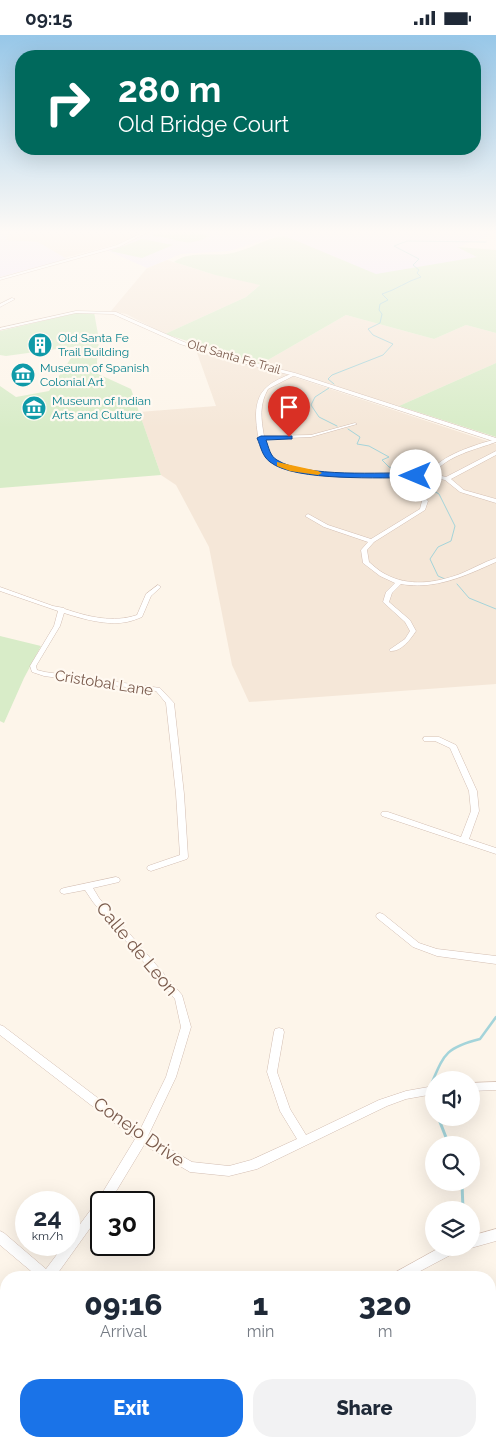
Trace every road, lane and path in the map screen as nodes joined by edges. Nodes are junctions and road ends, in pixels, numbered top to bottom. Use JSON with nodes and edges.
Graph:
{"nodes":[{"id":1,"x":13,"y":299,"type":"dead end"},
{"id":2,"x":0,"y":306,"type":"edge"},
{"id":3,"x":105,"y":312,"type":"joint"},
{"id":4,"x":0,"y":327,"type":"edge"},
{"id":5,"x":292,"y":374,"type":"junction"},
{"id":6,"x":355,"y":424,"type":"dead end"},
{"id":7,"x":261,"y":438,"type":"junction"},
{"id":8,"x":496,"y":440,"type":"edge"},
{"id":9,"x":496,"y":453,"type":"edge"},
{"id":10,"x":431,"y":475,"type":"junction"},
{"id":11,"x":402,"y":476,"type":"junction"},
{"id":12,"x":447,"y":479,"type":"junction"},
{"id":13,"x":496,"y":501,"type":"edge"},
{"id":14,"x":308,"y":516,"type":"dead end"},
{"id":15,"x":372,"y":541,"type":"junction"},
{"id":16,"x":496,"y":560,"type":"edge"},
{"id":17,"x":399,"y":583,"type":"junction"},
{"id":18,"x":158,"y":587,"type":"dead end"},
{"id":19,"x":0,"y":589,"type":"edge"},
{"id":20,"x":62,"y":609,"type":"junction"},
{"id":21,"x":392,"y":650,"type":"dead end"},
{"id":22,"x":427,"y":739,"type":"dead end"},
{"id":23,"x":385,"y":814,"type":"dead end"},
{"id":24,"x":464,"y":841,"type":"junction"},
{"id":25,"x":496,"y":851,"type":"edge"},
{"id":26,"x":151,"y":868,"type":"dead end"},
{"id":27,"x":116,"y":880,"type":"dead end"},
{"id":28,"x":87,"y":886,"type":"junction"},
{"id":29,"x":64,"y":891,"type":"dead end"},
{"id":30,"x":380,"y":916,"type":"dead end"},
{"id":31,"x":496,"y":961,"type":"edge"},
{"id":32,"x":0,"y":1029,"type":"edge"},
{"id":33,"x":279,"y":1032,"type":"dead end"},
{"id":34,"x":496,"y":1086,"type":"edge"},
{"id":35,"x":480,"y":1087,"type":"edge"},
{"id":36,"x":425,"y":1092,"type":"edge"},
{"id":37,"x":142,"y":1138,"type":"junction"},
{"id":38,"x":304,"y":1141,"type":"junction"},
{"id":39,"x":109,"y":1191,"type":"edge"},
{"id":40,"x":90,"y":1219,"type":"edge"},
{"id":41,"x":496,"y":1235,"type":"edge"},
{"id":42,"x":0,"y":1237,"type":"edge"},
{"id":43,"x":480,"y":1239,"type":"edge"},
{"id":44,"x":435,"y":1256,"type":"edge"},
{"id":45,"x":40,"y":1271,"type":"edge"},
{"id":46,"x":51,"y":1271,"type":"edge"},
{"id":47,"x":408,"y":1271,"type":"edge"}],
"edges":[{"from":1,"to":2,"type":"street"},
{"from":3,"to":4,"type":"street","name":"Old Santa Fe Trail"},
{"from":3,"to":5,"type":"street","name":"Old Santa Fe Trail"},
{"from":5,"to":7,"type":"street"},
{"from":5,"to":8,"type":"street","name":"Old Santa Fe Trail"},
{"from":6,"to":7,"type":"street"},
{"from":7,"to":11,"type":"street"},
{"from":8,"to":10,"type":"street"},
{"from":9,"to":12,"type":"street"},
{"from":10,"to":11,"type":"street"},
{"from":10,"to":12,"type":"street"},
{"from":11,"to":15,"type":"street"},
{"from":12,"to":13,"type":"street"},
{"from":14,"to":15,"type":"street"},
{"from":15,"to":17,"type":"street"},
{"from":16,"to":17,"type":"street"},
{"from":17,"to":21,"type":"street"},
{"from":18,"to":20,"type":"street"},
{"from":19,"to":20,"type":"street"},
{"from":20,"to":26,"type":"street","name":"Cristobal Lane"},
{"from":22,"to":24,"type":"street"},
{"from":23,"to":24,"type":"street"},
{"from":24,"to":25,"type":"street"},
{"from":27,"to":28,"type":"street","name":"Calle de Leon"},
{"from":28,"to":29,"type":"street","name":"Calle de Leon"},
{"from":28,"to":37,"type":"street","name":"Calle de Leon"},
{"from":30,"to":31,"type":"street"},
{"from":32,"to":37,"type":"street","name":"Conejo Drive"},
{"from":33,"to":38,"type":"street"},
{"from":34,"to":35,"type":"street"},
{"from":36,"to":38,"type":"street","name":"Conejo Drive"},
{"from":37,"to":38,"type":"street","name":"Conejo Drive"},
{"from":37,"to":39,"type":"street","name":"Calle de Leon"},
{"from":40,"to":46,"type":"street","name":"Calle de Leon"},
{"from":41,"to":43,"type":"street"},
{"from":42,"to":45,"type":"street"},
{"from":44,"to":47,"type":"street"}]}
